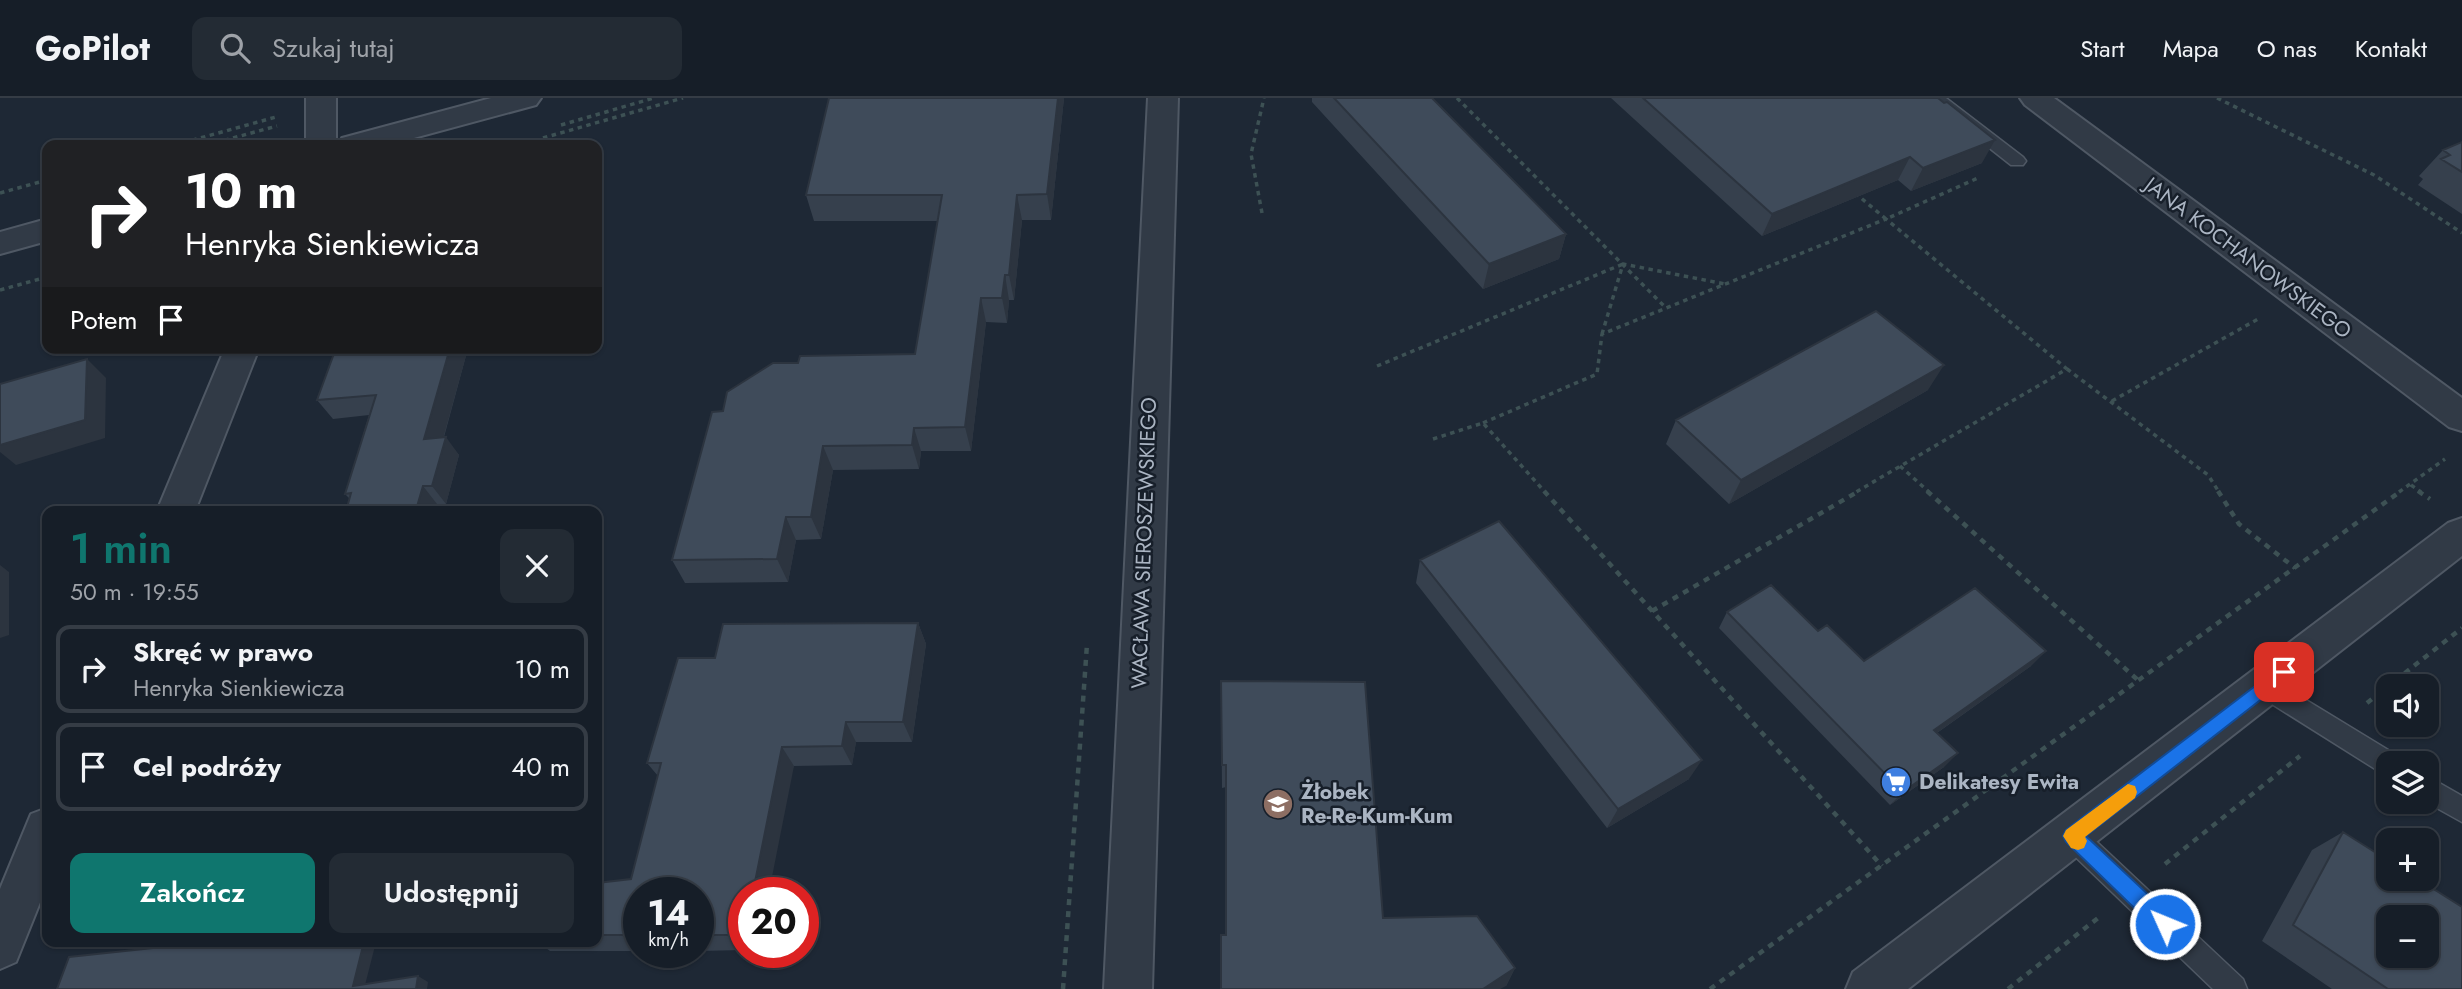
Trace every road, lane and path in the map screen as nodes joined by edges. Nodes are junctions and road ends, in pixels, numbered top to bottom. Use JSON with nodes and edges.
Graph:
{"nodes":[{"id":1,"x":526,"y":98,"type":"edge"},
{"id":2,"x":654,"y":98,"type":"edge"},
{"id":3,"x":683,"y":98,"type":"edge"},
{"id":4,"x":1163,"y":98,"type":"edge"},
{"id":5,"x":1264,"y":98,"type":"edge"},
{"id":6,"x":1457,"y":98,"type":"edge"},
{"id":7,"x":1935,"y":98,"type":"edge"},
{"id":8,"x":2035,"y":98,"type":"edge"},
{"id":9,"x":2217,"y":98,"type":"edge"},
{"id":10,"x":322,"y":101,"type":"edge"},
{"id":11,"x":552,"y":127,"type":"dead end"},
{"id":12,"x":218,"y":134,"type":"junction"},
{"id":13,"x":237,"y":136,"type":"dead end"},
{"id":14,"x":543,"y":138,"type":"dead end"},
{"id":15,"x":195,"y":140,"type":"edge"},
{"id":16,"x":219,"y":140,"type":"edge"},
{"id":17,"x":238,"y":140,"type":"edge"},
{"id":18,"x":321,"y":140,"type":"edge"},
{"id":19,"x":371,"y":140,"type":"edge"},
{"id":20,"x":2017,"y":161,"type":"dead end"},
{"id":21,"x":42,"y":181,"type":"edge"},
{"id":22,"x":1846,"y":185,"type":"edge"},
{"id":23,"x":0,"y":193,"type":"edge"},
{"id":24,"x":1917,"y":206,"type":"dead end"},
{"id":25,"x":1262,"y":213,"type":"dead end"},
{"id":26,"x":1886,"y":219,"type":"junction"},
{"id":27,"x":42,"y":231,"type":"edge"},
{"id":28,"x":2462,"y":233,"type":"edge"},
{"id":29,"x":0,"y":243,"type":"edge"},
{"id":30,"x":1623,"y":264,"type":"junction"},
{"id":31,"x":42,"y":278,"type":"edge"},
{"id":32,"x":1726,"y":284,"type":"junction"},
{"id":33,"x":0,"y":290,"type":"edge"},
{"id":34,"x":1666,"y":308,"type":"junction"},
{"id":35,"x":2268,"y":313,"type":"dead end"},
{"id":36,"x":1602,"y":334,"type":"junction"},
{"id":37,"x":240,"y":354,"type":"edge"},
{"id":38,"x":1377,"y":366,"type":"dead end"},
{"id":39,"x":2067,"y":369,"type":"junction"},
{"id":40,"x":2112,"y":401,"type":"junction"},
{"id":41,"x":2462,"y":417,"type":"edge"},
{"id":42,"x":1483,"y":423,"type":"junction"},
{"id":43,"x":1433,"y":439,"type":"dead end"},
{"id":44,"x":2452,"y":454,"type":"dead end"},
{"id":45,"x":1900,"y":466,"type":"junction"},
{"id":46,"x":178,"y":506,"type":"edge"},
{"id":47,"x":2462,"y":534,"type":"edge"},
{"id":48,"x":2295,"y":568,"type":"junction"},
{"id":49,"x":1652,"y":611,"type":"junction"},
{"id":50,"x":2462,"y":628,"type":"edge"},
{"id":51,"x":2139,"y":681,"type":"junction"},
{"id":52,"x":2265,"y":686,"type":"junction"},
{"id":53,"x":2334,"y":729,"type":"junction"},
{"id":54,"x":2376,"y":756,"type":"edge"},
{"id":55,"x":2439,"y":796,"type":"edge"},
{"id":56,"x":2462,"y":810,"type":"edge"},
{"id":57,"x":2072,"y":836,"type":"junction"},
{"id":58,"x":42,"y":841,"type":"edge"},
{"id":59,"x":1882,"y":866,"type":"junction"},
{"id":60,"x":2131,"y":891,"type":"junction"},
{"id":61,"x":0,"y":946,"type":"edge"},
{"id":62,"x":1128,"y":989,"type":"edge"},
{"id":63,"x":1710,"y":989,"type":"edge"},
{"id":64,"x":1870,"y":989,"type":"edge"},
{"id":65,"x":2008,"y":989,"type":"edge"},
{"id":66,"x":2234,"y":989,"type":"edge"}],
"edges":[{"from":1,"to":19,"type":"street"},
{"from":2,"to":11,"type":"path"},
{"from":3,"to":14,"type":"path"},
{"from":4,"to":62,"type":"street","name":"WACŁAWA SIEROSZEWSKIEGO"},
{"from":5,"to":25,"type":"path"},
{"from":6,"to":30,"type":"path"},
{"from":7,"to":20,"type":"lane"},
{"from":8,"to":41,"type":"street","name":"JANA KOCHANOWSKIEGO"},
{"from":9,"to":28,"type":"path"},
{"from":10,"to":12,"type":"path"},
{"from":10,"to":18,"type":"street"},
{"from":12,"to":15,"type":"path"},
{"from":12,"to":16,"type":"path"},
{"from":13,"to":17,"type":"path"},
{"from":21,"to":23,"type":"path"},
{"from":22,"to":26,"type":"path"},
{"from":24,"to":26,"type":"path"},
{"from":26,"to":32,"type":"path"},
{"from":26,"to":39,"type":"path"},
{"from":27,"to":29,"type":"street"},
{"from":30,"to":32,"type":"path"},
{"from":30,"to":34,"type":"path"},
{"from":30,"to":36,"type":"path"},
{"from":30,"to":38,"type":"path"},
{"from":31,"to":33,"type":"path"},
{"from":32,"to":34,"type":"path"},
{"from":34,"to":36,"type":"path"},
{"from":35,"to":40,"type":"path"},
{"from":36,"to":42,"type":"path"},
{"from":37,"to":46,"type":"street"},
{"from":39,"to":40,"type":"path"},
{"from":39,"to":45,"type":"path"},
{"from":40,"to":48,"type":"path"},
{"from":42,"to":43,"type":"path"},
{"from":42,"to":49,"type":"path"},
{"from":44,"to":48,"type":"path"},
{"from":45,"to":49,"type":"path"},
{"from":45,"to":51,"type":"path"},
{"from":47,"to":52,"type":"street"},
{"from":48,"to":51,"type":"path"},
{"from":49,"to":59,"type":"path"},
{"from":50,"to":53,"type":"path"},
{"from":51,"to":59,"type":"path"},
{"from":52,"to":53,"type":"lane"},
{"from":52,"to":57,"type":"street"},
{"from":53,"to":54,"type":"lane"},
{"from":53,"to":60,"type":"path"},
{"from":55,"to":56,"type":"lane"},
{"from":57,"to":60,"type":"lane"},
{"from":57,"to":64,"type":"street"},
{"from":58,"to":61,"type":"street"},
{"from":59,"to":63,"type":"path"},
{"from":60,"to":65,"type":"path"},
{"from":60,"to":66,"type":"lane"}]}
